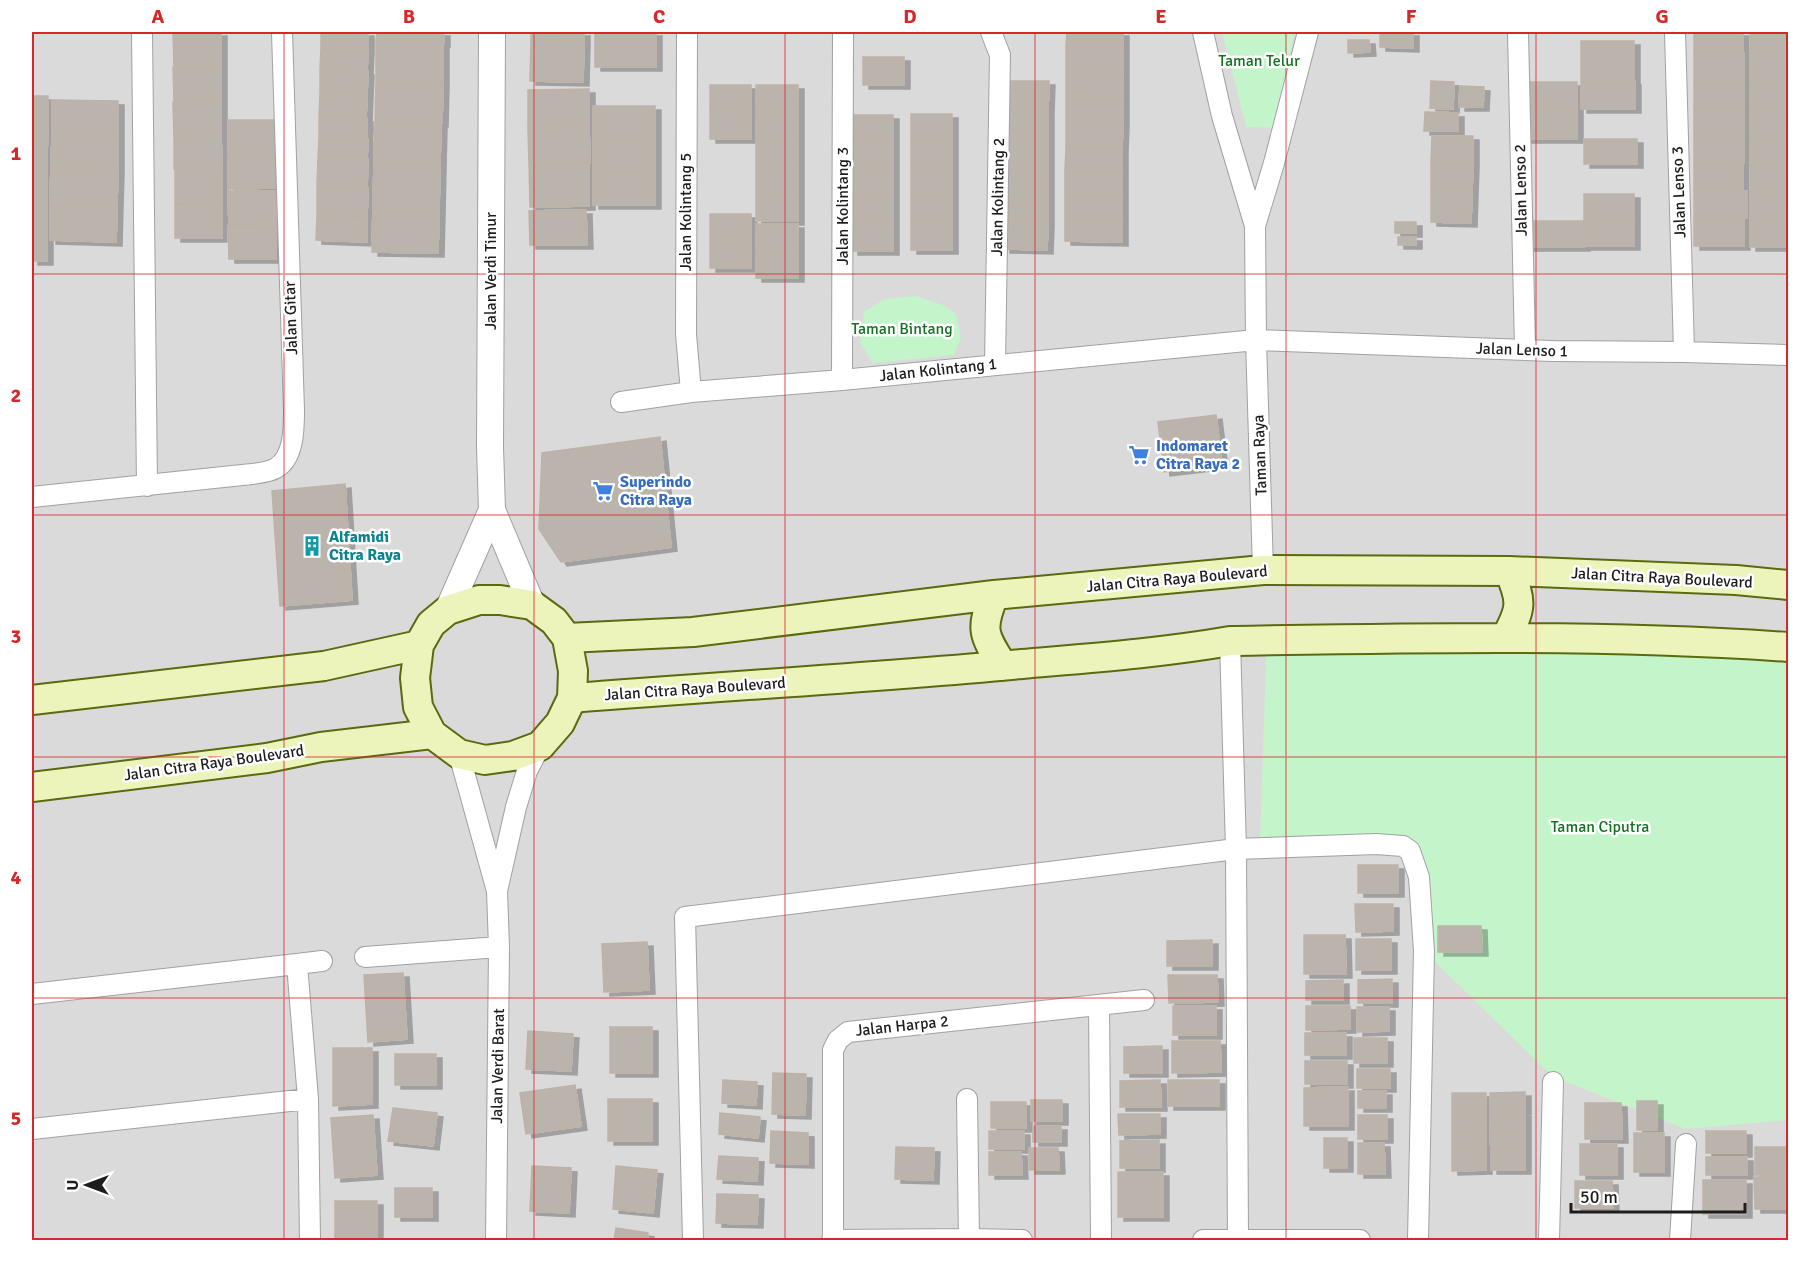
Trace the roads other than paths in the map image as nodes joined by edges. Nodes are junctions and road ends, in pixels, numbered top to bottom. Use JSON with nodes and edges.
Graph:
{"nodes":[{"id":1,"x":142,"y":32,"type":"edge"},
{"id":2,"x":282,"y":32,"type":"edge"},
{"id":3,"x":492,"y":32,"type":"edge"},
{"id":4,"x":687,"y":32,"type":"edge"},
{"id":5,"x":843,"y":32,"type":"edge"},
{"id":6,"x":991,"y":32,"type":"edge"},
{"id":7,"x":1203,"y":32,"type":"edge"},
{"id":8,"x":1308,"y":32,"type":"edge"},
{"id":9,"x":1518,"y":32,"type":"edge"},
{"id":10,"x":1675,"y":32,"type":"edge"},
{"id":11,"x":1255,"y":226,"type":"junction"},
{"id":12,"x":1256,"y":340,"type":"junction"},
{"id":13,"x":1525,"y":350,"type":"junction"},
{"id":14,"x":1684,"y":352,"type":"junction"},
{"id":15,"x":1788,"y":356,"type":"edge"},
{"id":16,"x":995,"y":364,"type":"junction"},
{"id":17,"x":842,"y":380,"type":"junction"},
{"id":18,"x":691,"y":392,"type":"junction"},
{"id":19,"x":621,"y":402,"type":"dead end"},
{"id":20,"x":147,"y":486,"type":"junction"},
{"id":21,"x":32,"y":497,"type":"edge"},
{"id":22,"x":492,"y":510,"type":"junction"},
{"id":23,"x":1263,"y":570,"type":"junction"},
{"id":24,"x":1509,"y":571,"type":"junction"},
{"id":25,"x":1788,"y":585,"type":"edge"},
{"id":26,"x":994,"y":595,"type":"junction"},
{"id":27,"x":532,"y":606,"type":"junction"},
{"id":28,"x":448,"y":610,"type":"junction"},
{"id":29,"x":1506,"y":637,"type":"junction"},
{"id":30,"x":567,"y":638,"type":"junction"},
{"id":31,"x":1230,"y":641,"type":"junction"},
{"id":32,"x":419,"y":645,"type":"junction"},
{"id":33,"x":1788,"y":647,"type":"edge"},
{"id":34,"x":1003,"y":666,"type":"junction"},
{"id":35,"x":572,"y":698,"type":"junction"},
{"id":36,"x":32,"y":700,"type":"edge"},
{"id":37,"x":432,"y":734,"type":"junction"},
{"id":38,"x":540,"y":746,"type":"junction"},
{"id":39,"x":459,"y":754,"type":"junction"},
{"id":40,"x":32,"y":787,"type":"edge"},
{"id":41,"x":1236,"y":849,"type":"junction"},
{"id":42,"x":497,"y":891,"type":"junction"},
{"id":43,"x":499,"y":947,"type":"junction"},
{"id":44,"x":365,"y":957,"type":"dead end"},
{"id":45,"x":322,"y":961,"type":"dead end"},
{"id":46,"x":297,"y":964,"type":"junction"},
{"id":47,"x":32,"y":994,"type":"edge"},
{"id":48,"x":1144,"y":1000,"type":"dead end"},
{"id":49,"x":1099,"y":1005,"type":"junction"},
{"id":50,"x":1553,"y":1082,"type":"dead end"},
{"id":51,"x":308,"y":1099,"type":"junction"},
{"id":52,"x":967,"y":1099,"type":"dead end"},
{"id":53,"x":32,"y":1129,"type":"edge"},
{"id":54,"x":1686,"y":1144,"type":"dead end"},
{"id":55,"x":310,"y":1240,"type":"edge"},
{"id":56,"x":496,"y":1240,"type":"edge"},
{"id":57,"x":693,"y":1240,"type":"edge"},
{"id":58,"x":833,"y":1240,"type":"edge"},
{"id":59,"x":969,"y":1240,"type":"edge"},
{"id":60,"x":1022,"y":1240,"type":"edge"},
{"id":61,"x":1101,"y":1240,"type":"edge"},
{"id":62,"x":1203,"y":1240,"type":"edge"},
{"id":63,"x":1238,"y":1240,"type":"edge"},
{"id":64,"x":1360,"y":1240,"type":"edge"},
{"id":65,"x":1418,"y":1240,"type":"edge"},
{"id":66,"x":1549,"y":1240,"type":"edge"},
{"id":67,"x":1680,"y":1240,"type":"edge"}],
"edges":[{"from":1,"to":20,"type":"street"},
{"from":2,"to":20,"type":"street","name":"Jalan Gitar"},
{"from":3,"to":22,"type":"street","name":"Jalan Verdi Timur"},
{"from":4,"to":18,"type":"street","name":"Jalan Kolintang 5"},
{"from":5,"to":17,"type":"street","name":"Jalan Kolintang 3"},
{"from":6,"to":16,"type":"street","name":"Jalan Kolintang 2"},
{"from":7,"to":11,"type":"street"},
{"from":8,"to":11,"type":"street"},
{"from":9,"to":13,"type":"street","name":"Jalan Lenso 2"},
{"from":10,"to":14,"type":"street","name":"Jalan Lenso 3"},
{"from":11,"to":12,"type":"street","name":"Taman Raya"},
{"from":12,"to":13,"type":"street","name":"Jalan Lenso 1"},
{"from":12,"to":16,"type":"street","name":"Jalan Kolintang 1"},
{"from":12,"to":23,"type":"street","name":"Taman Raya"},
{"from":13,"to":14,"type":"street","name":"Jalan Lenso 1"},
{"from":14,"to":15,"type":"street","name":"Jalan Lenso 1"},
{"from":16,"to":17,"type":"street","name":"Jalan Kolintang 1"},
{"from":17,"to":18,"type":"street","name":"Jalan Kolintang 1"},
{"from":18,"to":19,"type":"street","name":"Jalan Kolintang 1"},
{"from":20,"to":21,"type":"street","name":"Jalan Gitar"},
{"from":22,"to":27,"type":"street","name":"Jalan Verdi Timur"},
{"from":22,"to":28,"type":"street","name":"Jalan Verdi Timur"},
{"from":23,"to":24,"type":"main road","name":"Jalan Citra Raya Boulevard"},
{"from":23,"to":26,"type":"main road","name":"Jalan Citra Raya Boulevard"},
{"from":24,"to":25,"type":"main road","name":"Jalan Citra Raya Boulevard"},
{"from":24,"to":29,"type":"main road"},
{"from":26,"to":30,"type":"main road","name":"Jalan Citra Raya Boulevard"},
{"from":26,"to":34,"type":"main road"},
{"from":27,"to":28,"type":"main road"},
{"from":27,"to":30,"type":"main road"},
{"from":28,"to":32,"type":"main road"},
{"from":29,"to":31,"type":"main road","name":"Jalan Citra Raya Boulevard"},
{"from":29,"to":33,"type":"main road","name":"Jalan Citra Raya Boulevard"},
{"from":30,"to":35,"type":"main road"},
{"from":31,"to":34,"type":"main road","name":"Jalan Citra Raya Boulevard"},
{"from":31,"to":41,"type":"street"},
{"from":32,"to":36,"type":"main road"},
{"from":32,"to":37,"type":"main road"},
{"from":34,"to":35,"type":"main road","name":"Jalan Citra Raya Boulevard"},
{"from":35,"to":38,"type":"main road"},
{"from":37,"to":39,"type":"main road"},
{"from":37,"to":40,"type":"main road","name":"Jalan Citra Raya Boulevard"},
{"from":38,"to":39,"type":"main road"},
{"from":38,"to":42,"type":"street","name":"Jalan Verdi Barat"},
{"from":39,"to":42,"type":"street","name":"Jalan Verdi Barat"},
{"from":41,"to":57,"type":"street"},
{"from":41,"to":63,"type":"street"},
{"from":41,"to":65,"type":"street"},
{"from":42,"to":43,"type":"street","name":"Jalan Verdi Barat"},
{"from":43,"to":44,"type":"street"},
{"from":43,"to":56,"type":"street","name":"Jalan Verdi Barat"},
{"from":45,"to":46,"type":"street"},
{"from":46,"to":47,"type":"street"},
{"from":46,"to":51,"type":"street"},
{"from":48,"to":49,"type":"street","name":"Jalan Harpa 2"},
{"from":49,"to":58,"type":"street","name":"Jalan Harpa 2"},
{"from":49,"to":61,"type":"street"},
{"from":50,"to":66,"type":"street"},
{"from":51,"to":53,"type":"street"},
{"from":51,"to":55,"type":"street"},
{"from":52,"to":59,"type":"street"},
{"from":54,"to":67,"type":"street"},
{"from":58,"to":59,"type":"street"},
{"from":59,"to":60,"type":"street"},
{"from":62,"to":63,"type":"street"},
{"from":63,"to":64,"type":"street"}]}
